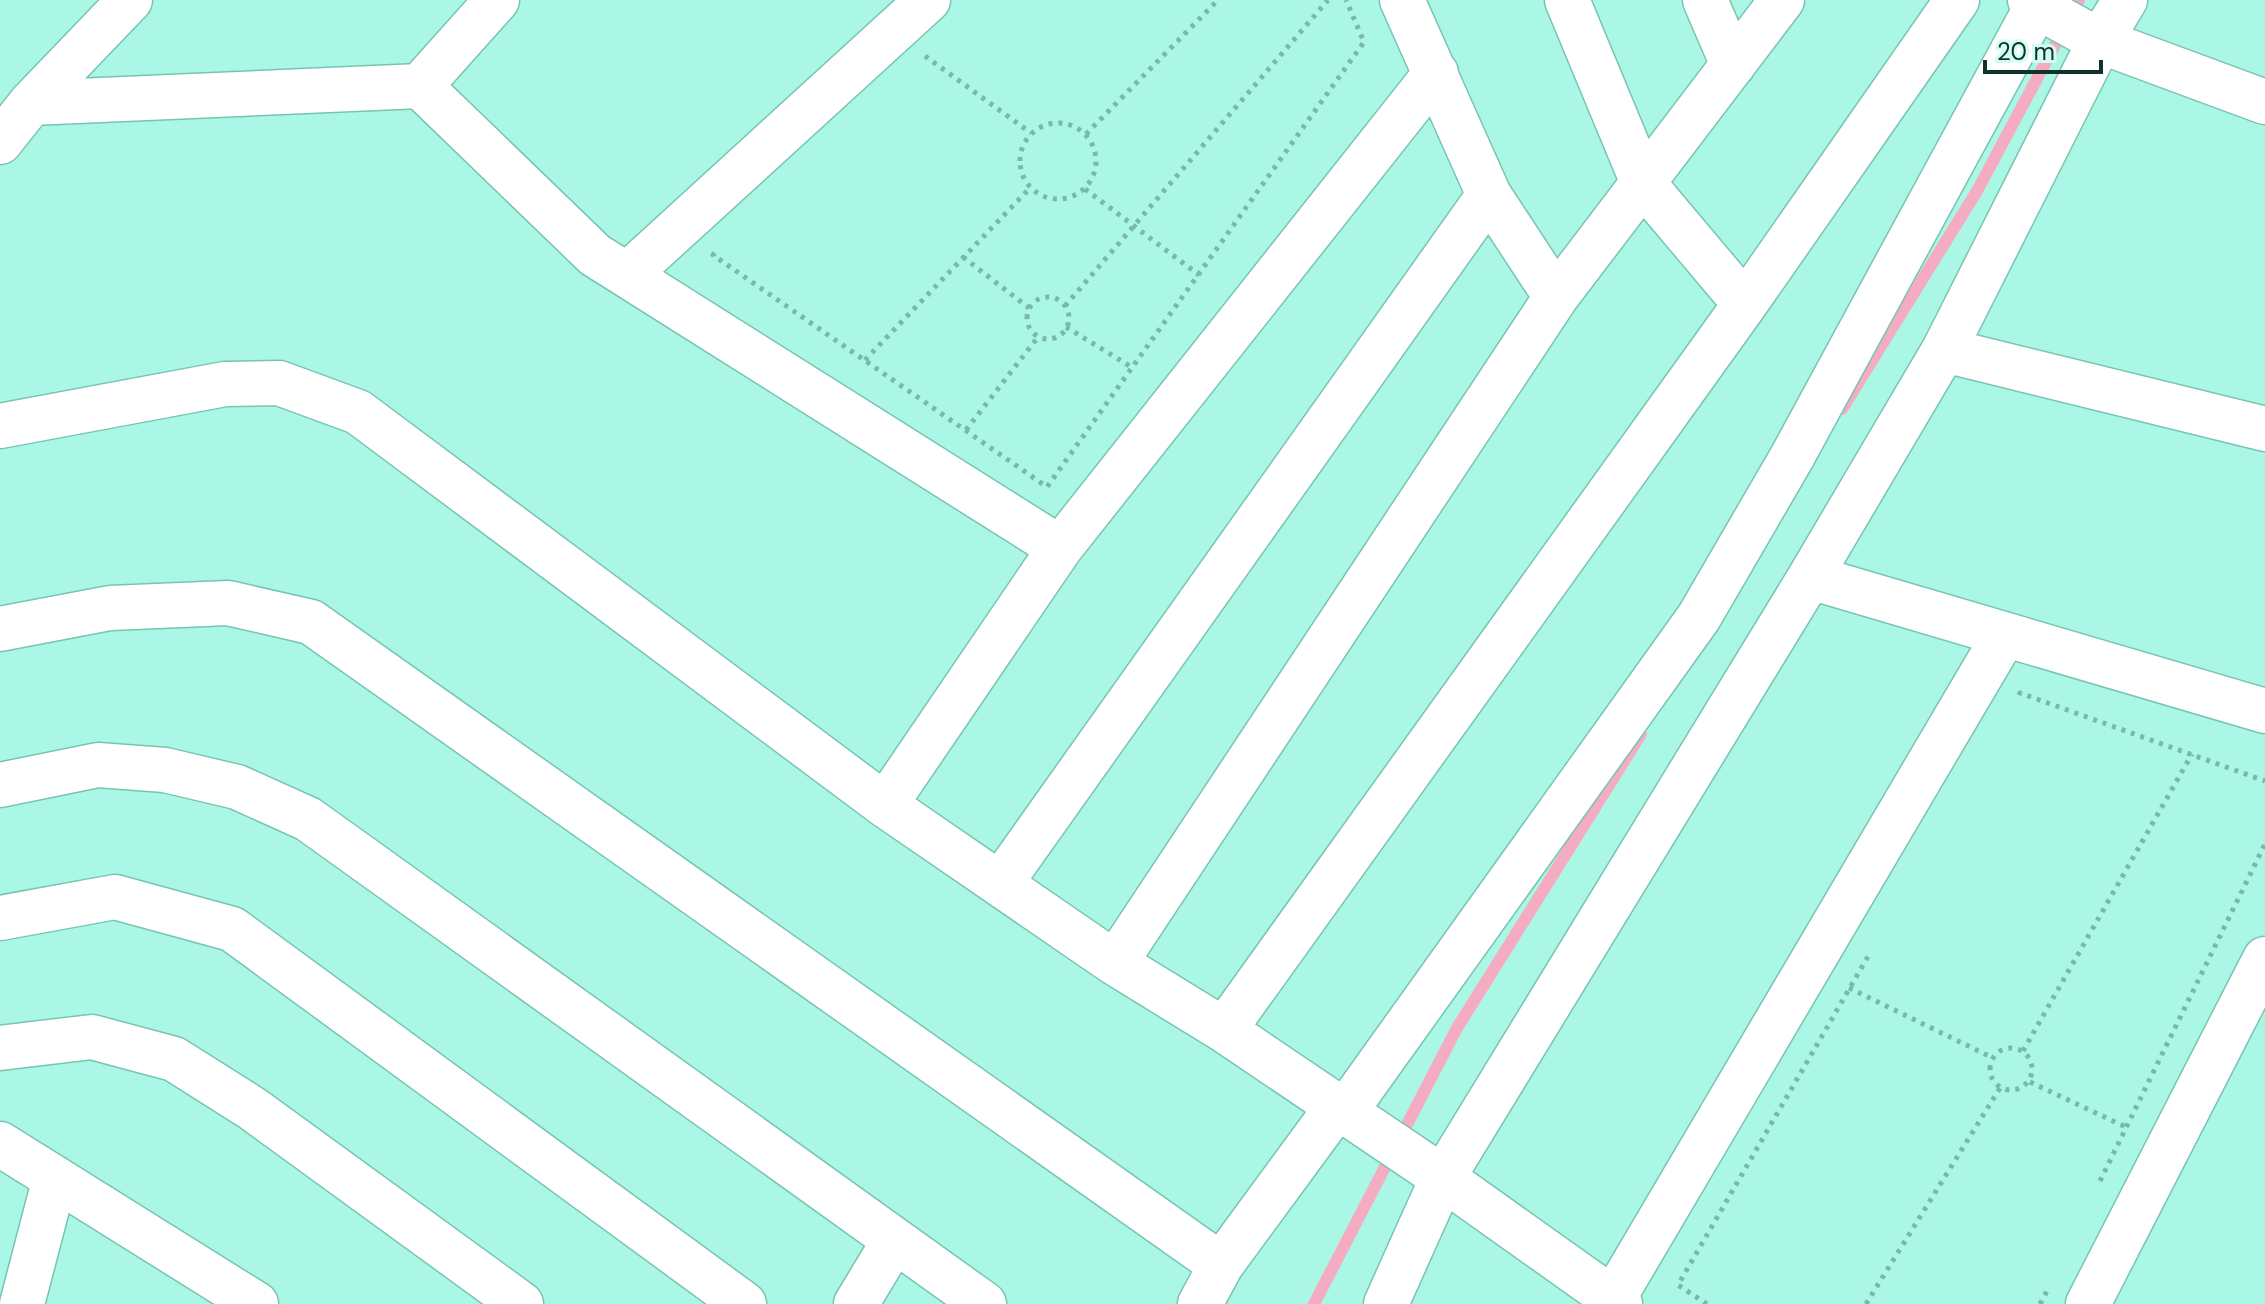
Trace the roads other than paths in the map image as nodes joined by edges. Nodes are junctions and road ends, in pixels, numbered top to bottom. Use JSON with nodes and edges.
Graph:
{"nodes":[{"id":1,"x":130,"y":0,"type":"edge"},
{"id":2,"x":497,"y":0,"type":"edge"},
{"id":3,"x":928,"y":0,"type":"edge"},
{"id":4,"x":1402,"y":0,"type":"edge"},
{"id":5,"x":1567,"y":0,"type":"edge"},
{"id":6,"x":1705,"y":0,"type":"edge"},
{"id":7,"x":1782,"y":0,"type":"edge"},
{"id":8,"x":1957,"y":0,"type":"edge"},
{"id":9,"x":2125,"y":0,"type":"edge"},
{"id":10,"x":2059,"y":18,"type":"edge"},
{"id":11,"x":1733,"y":65,"type":"junction"},
{"id":12,"x":1436,"y":73,"type":"junction"},
{"id":13,"x":420,"y":86,"type":"junction"},
{"id":14,"x":2265,"y":102,"type":"edge"},
{"id":15,"x":31,"y":103,"type":"junction"},
{"id":16,"x":0,"y":142,"type":"edge"},
{"id":17,"x":1643,"y":183,"type":"junction"},
{"id":18,"x":1489,"y":195,"type":"junction"},
{"id":19,"x":627,"y":275,"type":"junction"},
{"id":20,"x":1556,"y":297,"type":"junction"},
{"id":21,"x":1745,"y":304,"type":"junction"},
{"id":22,"x":1944,"y":350,"type":"junction"},
{"id":23,"x":0,"y":426,"type":"edge"},
{"id":24,"x":2265,"y":429,"type":"edge"},
{"id":25,"x":1060,"y":548,"type":"junction"},
{"id":26,"x":1810,"y":577,"type":"junction"},
{"id":27,"x":0,"y":629,"type":"edge"},
{"id":28,"x":2004,"y":636,"type":"junction"},
{"id":29,"x":2265,"y":711,"type":"edge"},
{"id":30,"x":0,"y":785,"type":"edge"},
{"id":31,"x":885,"y":805,"type":"junction"},
{"id":32,"x":1000,"y":884,"type":"junction"},
{"id":33,"x":0,"y":918,"type":"edge"},
{"id":34,"x":2265,"y":959,"type":"edge"},
{"id":35,"x":1115,"y":963,"type":"junction"},
{"id":36,"x":1224,"y":1030,"type":"junction"},
{"id":37,"x":0,"y":1048,"type":"edge"},
{"id":38,"x":1345,"y":1113,"type":"junction"},
{"id":39,"x":0,"y":1144,"type":"edge"},
{"id":40,"x":1438,"y":1175,"type":"junction"},
{"id":41,"x":55,"y":1178,"type":"junction"},
{"id":42,"x":894,"y":1241,"type":"junction"},
{"id":43,"x":1221,"y":1265,"type":"junction"},
{"id":44,"x":1617,"y":1302,"type":"edge"},
{"id":45,"x":22,"y":1304,"type":"edge"},
{"id":46,"x":256,"y":1304,"type":"edge"},
{"id":47,"x":521,"y":1304,"type":"edge"},
{"id":48,"x":744,"y":1304,"type":"edge"},
{"id":49,"x":856,"y":1304,"type":"edge"},
{"id":50,"x":984,"y":1304,"type":"edge"},
{"id":51,"x":1200,"y":1304,"type":"edge"},
{"id":52,"x":1386,"y":1304,"type":"edge"},
{"id":53,"x":2088,"y":1304,"type":"edge"}],
"edges":[{"from":1,"to":15,"type":"street"},
{"from":2,"to":13,"type":"street"},
{"from":3,"to":19,"type":"street"},
{"from":4,"to":12,"type":"street"},
{"from":5,"to":17,"type":"street"},
{"from":6,"to":11,"type":"street"},
{"from":7,"to":11,"type":"street"},
{"from":8,"to":21,"type":"street"},
{"from":9,"to":10,"type":"street"},
{"from":10,"to":14,"type":"street"},
{"from":10,"to":22,"type":"street"},
{"from":10,"to":38,"type":"street"},
{"from":11,"to":17,"type":"street"},
{"from":12,"to":18,"type":"street"},
{"from":12,"to":25,"type":"street"},
{"from":13,"to":15,"type":"street"},
{"from":13,"to":19,"type":"street"},
{"from":15,"to":16,"type":"street"},
{"from":17,"to":20,"type":"street"},
{"from":17,"to":21,"type":"street"},
{"from":18,"to":20,"type":"street"},
{"from":18,"to":32,"type":"street"},
{"from":19,"to":25,"type":"street"},
{"from":20,"to":35,"type":"street"},
{"from":21,"to":36,"type":"street"},
{"from":22,"to":24,"type":"street"},
{"from":22,"to":26,"type":"street"},
{"from":23,"to":31,"type":"street"},
{"from":25,"to":31,"type":"street"},
{"from":26,"to":28,"type":"street"},
{"from":26,"to":40,"type":"street"},
{"from":27,"to":43,"type":"street"},
{"from":28,"to":29,"type":"street"},
{"from":28,"to":44,"type":"street"},
{"from":30,"to":42,"type":"street"},
{"from":31,"to":32,"type":"street"},
{"from":32,"to":35,"type":"street"},
{"from":33,"to":48,"type":"street"},
{"from":34,"to":53,"type":"street"},
{"from":35,"to":36,"type":"street"},
{"from":36,"to":38,"type":"street"},
{"from":37,"to":47,"type":"street"},
{"from":38,"to":40,"type":"street"},
{"from":38,"to":43,"type":"street"},
{"from":39,"to":41,"type":"street"},
{"from":40,"to":44,"type":"street"},
{"from":40,"to":52,"type":"street"},
{"from":41,"to":45,"type":"street"},
{"from":41,"to":46,"type":"street"},
{"from":42,"to":49,"type":"street"},
{"from":42,"to":50,"type":"street"},
{"from":43,"to":51,"type":"street"}]}
